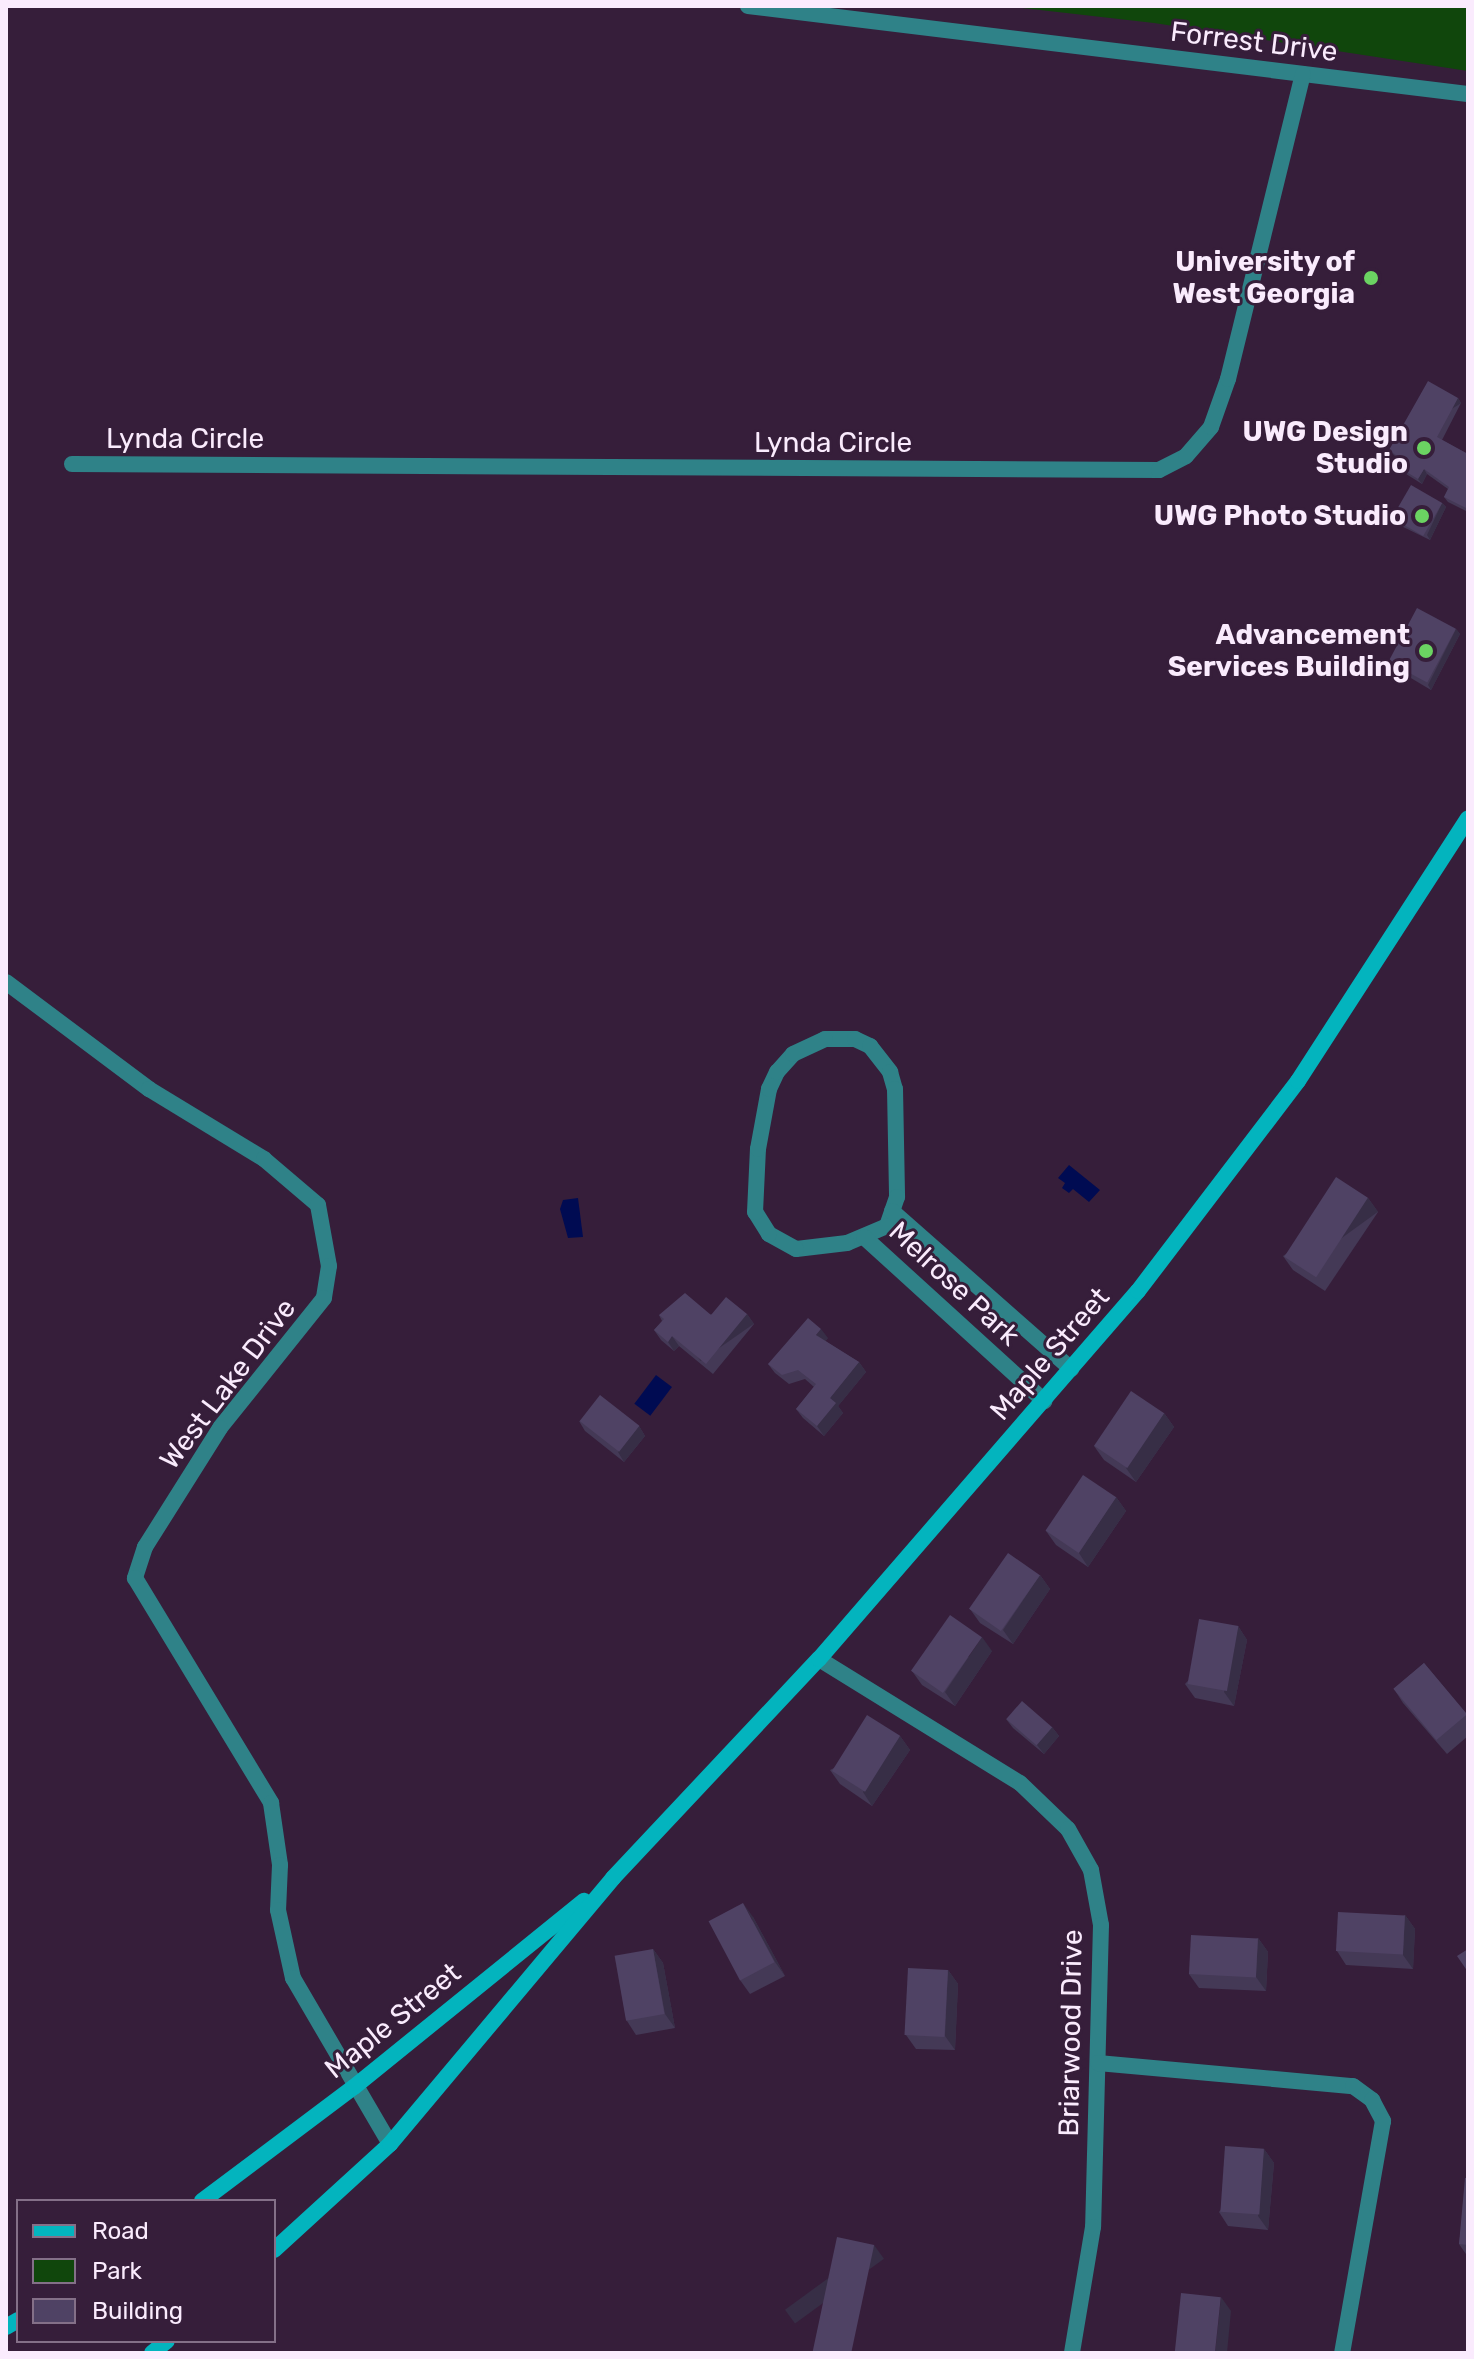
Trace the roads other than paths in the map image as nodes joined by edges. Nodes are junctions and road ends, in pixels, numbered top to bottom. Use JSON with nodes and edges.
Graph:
{"nodes":[{"id":1,"x":748,"y":6,"type":"edge"},
{"id":2,"x":1303,"y":74,"type":"junction"},
{"id":3,"x":1468,"y":94,"type":"edge"},
{"id":4,"x":72,"y":464,"type":"dead end"},
{"id":5,"x":1468,"y":818,"type":"edge"},
{"id":6,"x":6,"y":982,"type":"edge"},
{"id":7,"x":892,"y":1211,"type":"junction"},
{"id":8,"x":864,"y":1237,"type":"junction"},
{"id":9,"x":1071,"y":1369,"type":"junction"},
{"id":10,"x":1044,"y":1401,"type":"junction"},
{"id":11,"x":819,"y":1659,"type":"junction"},
{"id":12,"x":613,"y":1878,"type":"junction"},
{"id":13,"x":1098,"y":2063,"type":"junction"},
{"id":14,"x":354,"y":2087,"type":"junction"},
{"id":15,"x":390,"y":2144,"type":"junction"},
{"id":16,"x":205,"y":2199,"type":"edge"},
{"id":17,"x":276,"y":2248,"type":"edge"},
{"id":18,"x":1072,"y":2353,"type":"edge"},
{"id":19,"x":1342,"y":2353,"type":"edge"}],
"edges":[{"from":1,"to":2,"type":"street","name":"Forrest Drive"},
{"from":2,"to":3,"type":"street","name":"Forrest Drive"},
{"from":2,"to":4,"type":"street","name":"Lynda Circle"},
{"from":5,"to":9,"type":"main road","name":"Maple Street"},
{"from":6,"to":14,"type":"street","name":"West Lake Drive"},
{"from":7,"to":8,"type":"street"},
{"from":7,"to":8,"type":"street"},
{"from":7,"to":9,"type":"street","name":"Melrose Park"},
{"from":8,"to":10,"type":"street","name":"Melrose Park"},
{"from":9,"to":10,"type":"main road","name":"Maple Street"},
{"from":10,"to":11,"type":"main road","name":"Maple Street"},
{"from":11,"to":12,"type":"main road","name":"Maple Street"},
{"from":11,"to":13,"type":"street","name":"Briarwood Drive"},
{"from":12,"to":14,"type":"main road","name":"Maple Street"},
{"from":12,"to":15,"type":"main road","name":"Maple Street"},
{"from":13,"to":18,"type":"street","name":"Briarwood Drive"},
{"from":13,"to":19,"type":"street"},
{"from":14,"to":15,"type":"street","name":"West Lake Drive"},
{"from":14,"to":16,"type":"main road","name":"Maple Street"},
{"from":15,"to":17,"type":"main road","name":"Maple Street"}]}
